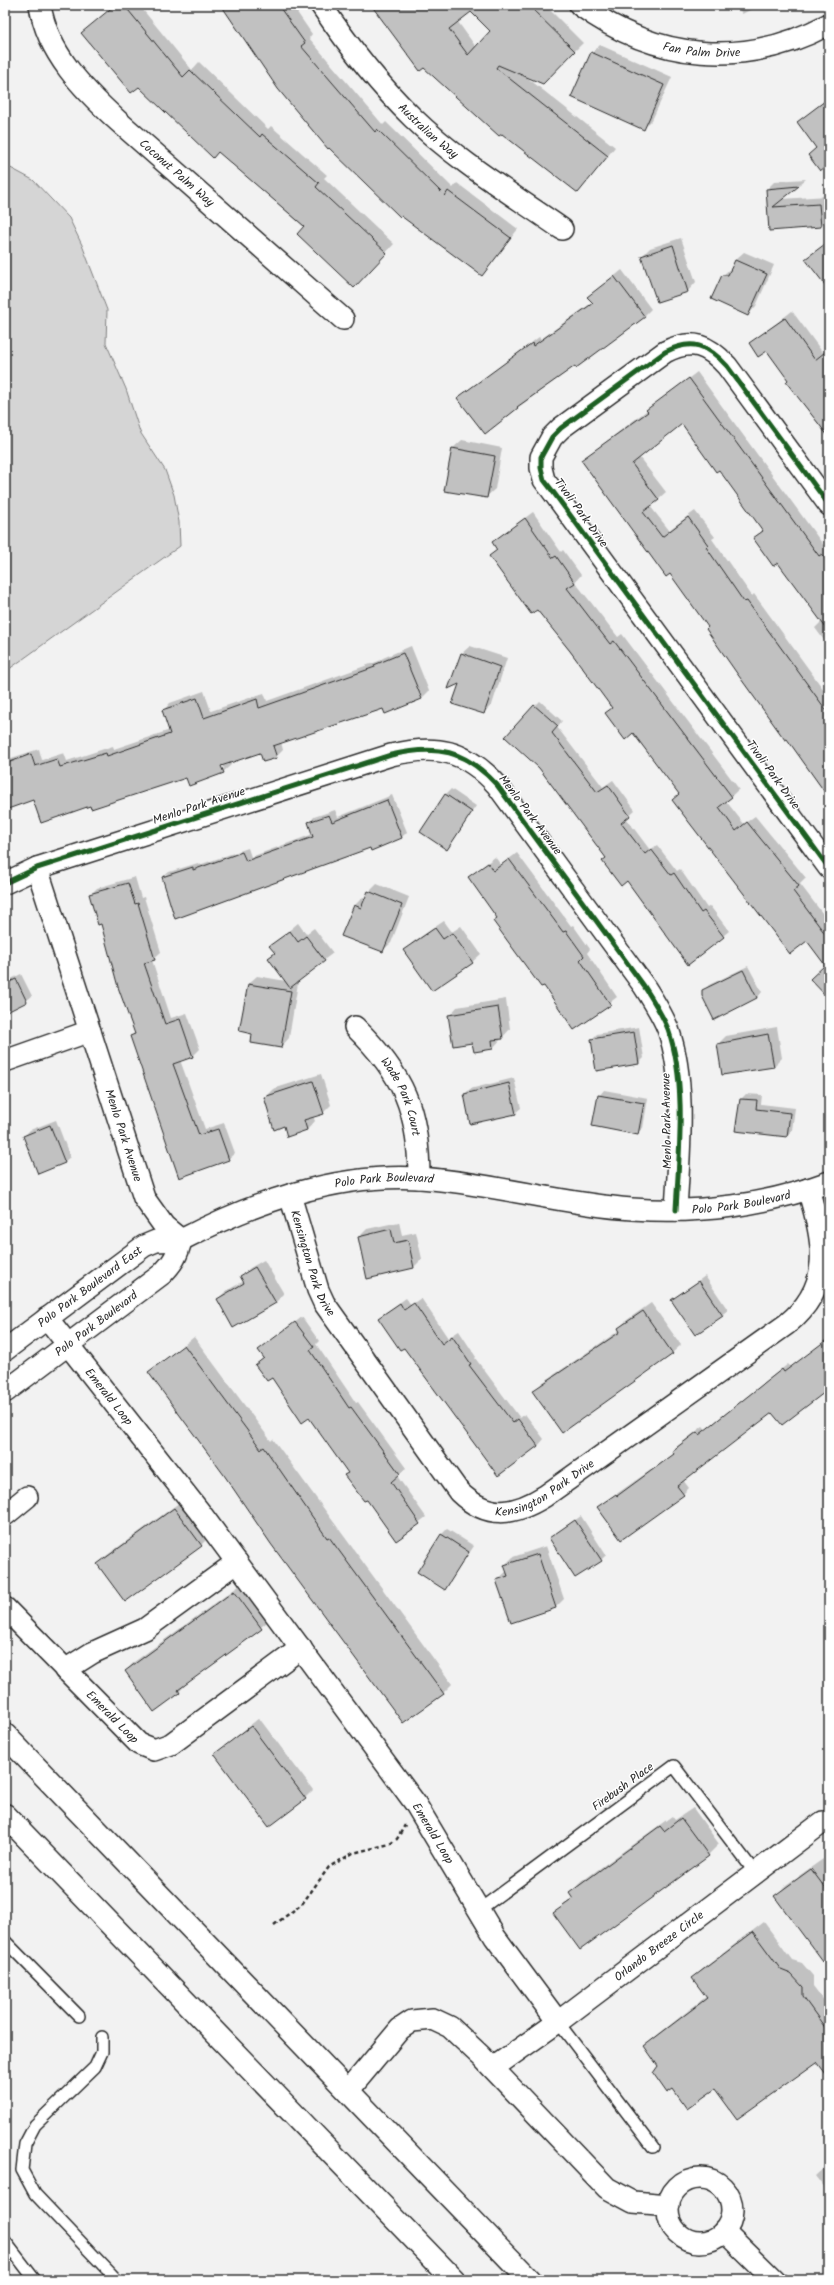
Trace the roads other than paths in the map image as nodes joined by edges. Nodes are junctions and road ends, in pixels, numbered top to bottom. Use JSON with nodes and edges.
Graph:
{"nodes":[{"id":1,"x":40,"y":5,"type":"edge"},
{"id":2,"x":320,"y":5,"type":"edge"},
{"id":3,"x":580,"y":5,"type":"edge"},
{"id":4,"x":829,"y":24,"type":"edge"},
{"id":5,"x":562,"y":230,"type":"dead end"},
{"id":6,"x":343,"y":319,"type":"dead end"},
{"id":7,"x":829,"y":505,"type":"edge"},
{"id":8,"x":37,"y":868,"type":"junction"},
{"id":9,"x":829,"y":868,"type":"edge"},
{"id":10,"x":5,"y":883,"type":"edge"},
{"id":11,"x":355,"y":1027,"type":"dead end"},
{"id":12,"x":90,"y":1031,"type":"junction"},
{"id":13,"x":5,"y":1061,"type":"edge"},
{"id":14,"x":419,"y":1178,"type":"junction"},
{"id":15,"x":829,"y":1182,"type":"edge"},
{"id":16,"x":808,"y":1189,"type":"junction"},
{"id":17,"x":290,"y":1195,"type":"junction"},
{"id":18,"x":149,"y":1208,"type":"junction"},
{"id":19,"x":676,"y":1210,"type":"junction"},
{"id":20,"x":181,"y":1240,"type":"junction"},
{"id":21,"x":144,"y":1246,"type":"junction"},
{"id":22,"x":47,"y":1318,"type":"junction"},
{"id":23,"x":68,"y":1345,"type":"junction"},
{"id":24,"x":5,"y":1350,"type":"edge"},
{"id":25,"x":5,"y":1392,"type":"edge"},
{"id":26,"x":28,"y":1497,"type":"dead end"},
{"id":27,"x":5,"y":1515,"type":"edge"},
{"id":28,"x":237,"y":1562,"type":"junction"},
{"id":29,"x":5,"y":1608,"type":"edge"},
{"id":30,"x":301,"y":1648,"type":"junction"},
{"id":31,"x":65,"y":1670,"type":"junction"},
{"id":32,"x":5,"y":1735,"type":"edge"},
{"id":33,"x":5,"y":1815,"type":"edge"},
{"id":34,"x":827,"y":1824,"type":"edge"},
{"id":35,"x":756,"y":1874,"type":"junction"},
{"id":36,"x":479,"y":1910,"type":"junction"},
{"id":37,"x":5,"y":1941,"type":"edge"},
{"id":38,"x":79,"y":2016,"type":"dead end"},
{"id":39,"x":558,"y":2022,"type":"junction"},
{"id":40,"x":102,"y":2038,"type":"dead end"},
{"id":41,"x":493,"y":2068,"type":"junction"},
{"id":42,"x":348,"y":2091,"type":"junction"},
{"id":43,"x":653,"y":2147,"type":"dead end"},
{"id":44,"x":669,"y":2205,"type":"junction"},
{"id":45,"x":724,"y":2231,"type":"junction"},
{"id":46,"x":5,"y":2241,"type":"edge"},
{"id":47,"x":35,"y":2280,"type":"edge"},
{"id":48,"x":117,"y":2280,"type":"edge"},
{"id":49,"x":454,"y":2280,"type":"edge"},
{"id":50,"x":530,"y":2280,"type":"edge"},
{"id":51,"x":774,"y":2280,"type":"edge"}],
"edges":[{"from":1,"to":6,"type":"street","name":"Coconut Palm Way"},
{"from":2,"to":5,"type":"street","name":"Australian Way"},
{"from":3,"to":4,"type":"street","name":"Fan Palm Drive"},
{"from":7,"to":9,"type":"street","name":"Tivoli Park Drive"},
{"from":8,"to":10,"type":"street"},
{"from":8,"to":12,"type":"street","name":"Menlo Park Avenue"},
{"from":8,"to":19,"type":"street","name":"Menlo Park Avenue"},
{"from":11,"to":14,"type":"street","name":"Wade Park Court"},
{"from":12,"to":13,"type":"street"},
{"from":12,"to":18,"type":"street","name":"Menlo Park Avenue"},
{"from":14,"to":17,"type":"street","name":"Polo Park Boulevard"},
{"from":14,"to":19,"type":"street","name":"Polo Park Boulevard"},
{"from":15,"to":16,"type":"street","name":"Polo Park Boulevard"},
{"from":16,"to":17,"type":"street","name":"Kensington Park Drive"},
{"from":16,"to":19,"type":"street","name":"Polo Park Boulevard"},
{"from":17,"to":20,"type":"street","name":"Polo Park Boulevard"},
{"from":18,"to":20,"type":"street","name":"Menlo Park Avenue"},
{"from":18,"to":21,"type":"street"},
{"from":20,"to":21,"type":"street","name":"Polo Park Boulevard East"},
{"from":20,"to":23,"type":"street","name":"Polo Park Boulevard"},
{"from":21,"to":22,"type":"street","name":"Polo Park Boulevard East"},
{"from":22,"to":23,"type":"street","name":"Emerald Loop"},
{"from":22,"to":24,"type":"street","name":"Polo Park Boulevard East"},
{"from":23,"to":25,"type":"street","name":"Polo Park Boulevard"},
{"from":23,"to":28,"type":"street","name":"Emerald Loop"},
{"from":26,"to":27,"type":"street"},
{"from":28,"to":30,"type":"street","name":"Emerald Loop"},
{"from":28,"to":31,"type":"street"},
{"from":29,"to":31,"type":"street","name":"Emerald Loop"},
{"from":30,"to":31,"type":"street","name":"Emerald Loop"},
{"from":30,"to":36,"type":"street","name":"Emerald Loop"},
{"from":32,"to":42,"type":"highway"},
{"from":33,"to":49,"type":"highway"},
{"from":34,"to":35,"type":"street","name":"Orlando Breeze Circle"},
{"from":35,"to":36,"type":"lane","name":"Firebush Place"},
{"from":35,"to":39,"type":"street","name":"Orlando Breeze Circle"},
{"from":36,"to":39,"type":"street","name":"Emerald Loop"},
{"from":37,"to":38,"type":"lane"},
{"from":39,"to":41,"type":"street","name":"Orlando Breeze Circle"},
{"from":39,"to":43,"type":"lane"},
{"from":40,"to":48,"type":"lane"},
{"from":41,"to":42,"type":"street"},
{"from":41,"to":44,"type":"street"},
{"from":42,"to":50,"type":"highway"},
{"from":44,"to":45,"type":"street"},
{"from":44,"to":45,"type":"street"},
{"from":45,"to":51,"type":"street"},
{"from":46,"to":47,"type":"lane"}]}
